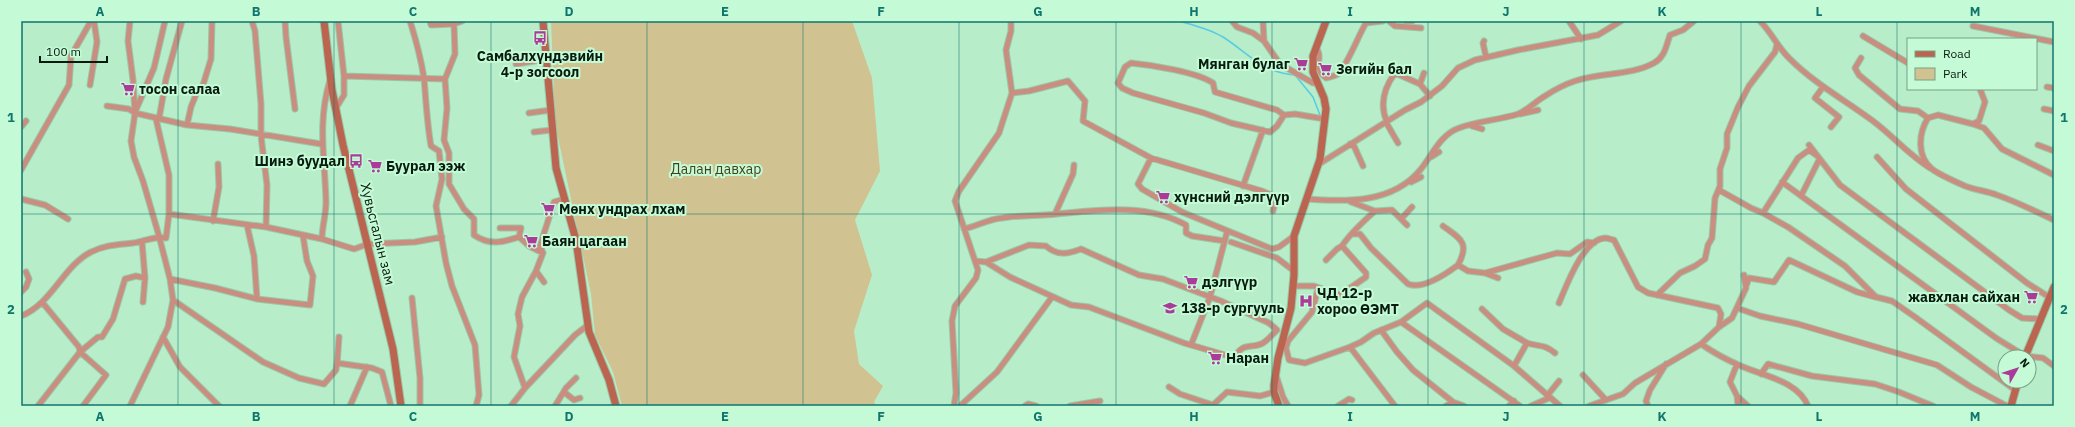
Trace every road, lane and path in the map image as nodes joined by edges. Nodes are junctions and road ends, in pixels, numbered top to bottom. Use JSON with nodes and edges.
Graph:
{"nodes":[{"id":1,"x":93,"y":21,"type":"edge"},
{"id":2,"x":130,"y":21,"type":"edge"},
{"id":3,"x":166,"y":21,"type":"edge"},
{"id":4,"x":182,"y":21,"type":"edge"},
{"id":5,"x":212,"y":21,"type":"edge"},
{"id":6,"x":252,"y":21,"type":"edge"},
{"id":7,"x":285,"y":21,"type":"edge"},
{"id":8,"x":324,"y":21,"type":"edge"},
{"id":9,"x":338,"y":21,"type":"edge"},
{"id":10,"x":410,"y":21,"type":"edge"},
{"id":11,"x":430,"y":21,"type":"edge"},
{"id":12,"x":462,"y":21,"type":"edge"},
{"id":13,"x":543,"y":21,"type":"edge"},
{"id":14,"x":1011,"y":21,"type":"edge"},
{"id":15,"x":1232,"y":21,"type":"edge"},
{"id":16,"x":1263,"y":21,"type":"edge"},
{"id":17,"x":1326,"y":21,"type":"edge"},
{"id":18,"x":1383,"y":21,"type":"edge"},
{"id":19,"x":1389,"y":21,"type":"edge"},
{"id":20,"x":1406,"y":21,"type":"edge"},
{"id":21,"x":1412,"y":21,"type":"edge"},
{"id":22,"x":1569,"y":21,"type":"edge"},
{"id":23,"x":1621,"y":21,"type":"edge"},
{"id":24,"x":1694,"y":21,"type":"edge"},
{"id":25,"x":1760,"y":21,"type":"edge"},
{"id":26,"x":454,"y":24,"type":"junction"},
{"id":27,"x":1973,"y":26,"type":"dead end"},
{"id":28,"x":1421,"y":28,"type":"dead end"},
{"id":29,"x":1863,"y":36,"type":"dead end"},
{"id":30,"x":2034,"y":38,"type":"edge"},
{"id":31,"x":1581,"y":39,"type":"junction"},
{"id":32,"x":2037,"y":39,"type":"edge"},
{"id":33,"x":1264,"y":41,"type":"junction"},
{"id":34,"x":1484,"y":41,"type":"dead end"},
{"id":35,"x":2054,"y":42,"type":"edge"},
{"id":36,"x":1777,"y":44,"type":"junction"},
{"id":37,"x":1316,"y":48,"type":"junction"},
{"id":38,"x":1486,"y":57,"type":"junction"},
{"id":39,"x":1861,"y":58,"type":"dead end"},
{"id":40,"x":547,"y":60,"type":"junction"},
{"id":41,"x":1907,"y":62,"type":"edge"},
{"id":42,"x":516,"y":64,"type":"dead end"},
{"id":43,"x":1424,"y":73,"type":"dead end"},
{"id":44,"x":344,"y":76,"type":"junction"},
{"id":45,"x":424,"y":77,"type":"junction"},
{"id":46,"x":330,"y":79,"type":"junction"},
{"id":47,"x":445,"y":79,"type":"junction"},
{"id":48,"x":1317,"y":83,"type":"junction"},
{"id":49,"x":1420,"y":84,"type":"junction"},
{"id":50,"x":90,"y":85,"type":"dead end"},
{"id":51,"x":1823,"y":87,"type":"junction"},
{"id":52,"x":2046,"y":87,"type":"dead end"},
{"id":53,"x":2054,"y":88,"type":"edge"},
{"id":54,"x":1980,"y":90,"type":"edge"},
{"id":55,"x":1012,"y":94,"type":"junction"},
{"id":56,"x":1430,"y":96,"type":"junction"},
{"id":57,"x":107,"y":106,"type":"dead end"},
{"id":58,"x":336,"y":108,"type":"junction"},
{"id":59,"x":295,"y":109,"type":"dead end"},
{"id":60,"x":2044,"y":109,"type":"dead end"},
{"id":61,"x":551,"y":110,"type":"junction"},
{"id":62,"x":1538,"y":110,"type":"dead end"},
{"id":63,"x":2054,"y":111,"type":"edge"},
{"id":64,"x":134,"y":113,"type":"junction"},
{"id":65,"x":530,"y":113,"type":"dead end"},
{"id":66,"x":1517,"y":114,"type":"junction"},
{"id":67,"x":1284,"y":115,"type":"junction"},
{"id":68,"x":1928,"y":118,"type":"junction"},
{"id":69,"x":157,"y":119,"type":"junction"},
{"id":70,"x":1325,"y":119,"type":"junction"},
{"id":71,"x":26,"y":121,"type":"dead end"},
{"id":72,"x":1386,"y":123,"type":"junction"},
{"id":73,"x":1972,"y":124,"type":"junction"},
{"id":74,"x":187,"y":125,"type":"junction"},
{"id":75,"x":1467,"y":126,"type":"junction"},
{"id":76,"x":21,"y":127,"type":"edge"},
{"id":77,"x":1831,"y":127,"type":"dead end"},
{"id":78,"x":1482,"y":129,"type":"dead end"},
{"id":79,"x":552,"y":130,"type":"junction"},
{"id":80,"x":1263,"y":130,"type":"junction"},
{"id":81,"x":534,"y":132,"type":"dead end"},
{"id":82,"x":261,"y":136,"type":"junction"},
{"id":83,"x":1398,"y":143,"type":"dead end"},
{"id":84,"x":321,"y":144,"type":"junction"},
{"id":85,"x":1350,"y":144,"type":"junction"},
{"id":86,"x":1809,"y":145,"type":"dead end"},
{"id":87,"x":2038,"y":145,"type":"dead end"},
{"id":88,"x":2054,"y":151,"type":"edge"},
{"id":89,"x":1439,"y":152,"type":"dead end"},
{"id":90,"x":1816,"y":155,"type":"junction"},
{"id":91,"x":1878,"y":157,"type":"dead end"},
{"id":92,"x":1152,"y":158,"type":"junction"},
{"id":93,"x":1429,"y":158,"type":"junction"},
{"id":94,"x":1819,"y":160,"type":"junction"},
{"id":95,"x":218,"y":164,"type":"dead end"},
{"id":96,"x":1319,"y":164,"type":"junction"},
{"id":97,"x":1074,"y":165,"type":"dead end"},
{"id":98,"x":1363,"y":166,"type":"dead end"},
{"id":99,"x":1931,"y":168,"type":"junction"},
{"id":100,"x":21,"y":170,"type":"edge"},
{"id":101,"x":2054,"y":176,"type":"edge"},
{"id":102,"x":1421,"y":177,"type":"dead end"},
{"id":103,"x":1782,"y":182,"type":"junction"},
{"id":104,"x":1401,"y":184,"type":"junction"},
{"id":105,"x":1243,"y":186,"type":"junction"},
{"id":106,"x":1719,"y":190,"type":"junction"},
{"id":107,"x":1801,"y":196,"type":"junction"},
{"id":108,"x":21,"y":199,"type":"edge"},
{"id":109,"x":564,"y":199,"type":"junction"},
{"id":110,"x":1306,"y":199,"type":"junction"},
{"id":111,"x":1350,"y":202,"type":"junction"},
{"id":112,"x":1412,"y":207,"type":"dead end"},
{"id":113,"x":1273,"y":211,"type":"dead end"},
{"id":114,"x":1375,"y":211,"type":"junction"},
{"id":115,"x":1763,"y":212,"type":"junction"},
{"id":116,"x":169,"y":214,"type":"junction"},
{"id":117,"x":1055,"y":214,"type":"junction"},
{"id":118,"x":68,"y":219,"type":"dead end"},
{"id":119,"x":1401,"y":219,"type":"junction"},
{"id":120,"x":2054,"y":220,"type":"edge"},
{"id":121,"x":213,"y":221,"type":"junction"},
{"id":122,"x":247,"y":225,"type":"junction"},
{"id":123,"x":1407,"y":225,"type":"dead end"},
{"id":124,"x":1443,"y":226,"type":"dead end"},
{"id":125,"x":266,"y":227,"type":"junction"},
{"id":126,"x":500,"y":228,"type":"dead end"},
{"id":127,"x":964,"y":229,"type":"junction"},
{"id":128,"x":1227,"y":232,"type":"junction"},
{"id":129,"x":1352,"y":234,"type":"junction"},
{"id":130,"x":159,"y":236,"type":"junction"},
{"id":131,"x":303,"y":236,"type":"junction"},
{"id":132,"x":1294,"y":236,"type":"junction"},
{"id":133,"x":442,"y":237,"type":"junction"},
{"id":134,"x":519,"y":237,"type":"junction"},
{"id":135,"x":322,"y":239,"type":"junction"},
{"id":136,"x":1225,"y":241,"type":"junction"},
{"id":137,"x":142,"y":242,"type":"junction"},
{"id":138,"x":1231,"y":242,"type":"dead end"},
{"id":139,"x":1594,"y":243,"type":"junction"},
{"id":140,"x":368,"y":244,"type":"junction"},
{"id":141,"x":1342,"y":246,"type":"junction"},
{"id":142,"x":543,"y":253,"type":"junction"},
{"id":143,"x":975,"y":260,"type":"junction"},
{"id":144,"x":1326,"y":260,"type":"dead end"},
{"id":145,"x":986,"y":262,"type":"junction"},
{"id":146,"x":1458,"y":265,"type":"junction"},
{"id":147,"x":536,"y":271,"type":"junction"},
{"id":148,"x":1294,"y":271,"type":"junction"},
{"id":149,"x":26,"y":272,"type":"dead end"},
{"id":150,"x":1485,"y":273,"type":"junction"},
{"id":151,"x":1744,"y":275,"type":"dead end"},
{"id":152,"x":145,"y":278,"type":"junction"},
{"id":153,"x":1498,"y":278,"type":"dead end"},
{"id":154,"x":170,"y":279,"type":"junction"},
{"id":155,"x":544,"y":282,"type":"dead end"},
{"id":156,"x":1294,"y":286,"type":"junction"},
{"id":157,"x":2054,"y":287,"type":"edge"},
{"id":158,"x":1318,"y":288,"type":"junction"},
{"id":159,"x":1746,"y":288,"type":"junction"},
{"id":160,"x":21,"y":292,"type":"edge"},
{"id":161,"x":1656,"y":295,"type":"junction"},
{"id":162,"x":1052,"y":296,"type":"junction"},
{"id":163,"x":1210,"y":297,"type":"junction"},
{"id":164,"x":1876,"y":297,"type":"junction"},
{"id":165,"x":2049,"y":297,"type":"junction"},
{"id":166,"x":412,"y":298,"type":"dead end"},
{"id":167,"x":257,"y":299,"type":"junction"},
{"id":168,"x":173,"y":300,"type":"junction"},
{"id":169,"x":42,"y":302,"type":"junction"},
{"id":170,"x":143,"y":302,"type":"dead end"},
{"id":171,"x":1559,"y":303,"type":"dead end"},
{"id":172,"x":1737,"y":308,"type":"junction"},
{"id":173,"x":1482,"y":309,"type":"dead end"},
{"id":174,"x":22,"y":314,"type":"edge"},
{"id":175,"x":2040,"y":319,"type":"junction"},
{"id":176,"x":1401,"y":322,"type":"junction"},
{"id":177,"x":588,"y":325,"type":"junction"},
{"id":178,"x":1718,"y":327,"type":"junction"},
{"id":179,"x":1277,"y":330,"type":"junction"},
{"id":180,"x":1381,"y":330,"type":"junction"},
{"id":181,"x":163,"y":337,"type":"junction"},
{"id":182,"x":339,"y":337,"type":"dead end"},
{"id":183,"x":1285,"y":339,"type":"junction"},
{"id":184,"x":1527,"y":343,"type":"junction"},
{"id":185,"x":1701,"y":344,"type":"junction"},
{"id":186,"x":1191,"y":345,"type":"junction"},
{"id":187,"x":1350,"y":347,"type":"junction"},
{"id":188,"x":2013,"y":349,"type":"edge"},
{"id":189,"x":2028,"y":349,"type":"edge"},
{"id":190,"x":80,"y":352,"type":"junction"},
{"id":191,"x":1555,"y":353,"type":"dead end"},
{"id":192,"x":2037,"y":358,"type":"edge"},
{"id":193,"x":1667,"y":363,"type":"junction"},
{"id":194,"x":1737,"y":364,"type":"junction"},
{"id":195,"x":1514,"y":366,"type":"junction"},
{"id":196,"x":2054,"y":366,"type":"edge"},
{"id":197,"x":367,"y":367,"type":"junction"},
{"id":198,"x":336,"y":370,"type":"junction"},
{"id":199,"x":1275,"y":372,"type":"junction"},
{"id":200,"x":1761,"y":374,"type":"junction"},
{"id":201,"x":1583,"y":375,"type":"dead end"},
{"id":202,"x":576,"y":378,"type":"dead end"},
{"id":203,"x":1559,"y":381,"type":"dead end"},
{"id":204,"x":1169,"y":387,"type":"dead end"},
{"id":205,"x":525,"y":388,"type":"junction"},
{"id":206,"x":2016,"y":390,"type":"joint"},
{"id":207,"x":564,"y":392,"type":"junction"},
{"id":208,"x":1274,"y":392,"type":"junction"},
{"id":209,"x":1737,"y":396,"type":"junction"},
{"id":210,"x":1548,"y":397,"type":"junction"},
{"id":211,"x":580,"y":398,"type":"dead end"},
{"id":212,"x":1352,"y":400,"type":"dead end"},
{"id":213,"x":1606,"y":400,"type":"junction"},
{"id":214,"x":1100,"y":401,"type":"dead end"},
{"id":215,"x":1514,"y":401,"type":"junction"},
{"id":216,"x":1646,"y":404,"type":"edge"},
{"id":217,"x":1449,"y":405,"type":"edge"},
{"id":218,"x":38,"y":406,"type":"edge"},
{"id":219,"x":82,"y":406,"type":"edge"},
{"id":220,"x":130,"y":406,"type":"edge"},
{"id":221,"x":219,"y":406,"type":"edge"},
{"id":222,"x":350,"y":406,"type":"edge"},
{"id":223,"x":391,"y":406,"type":"edge"},
{"id":224,"x":401,"y":406,"type":"edge"},
{"id":225,"x":420,"y":406,"type":"edge"},
{"id":226,"x":476,"y":406,"type":"edge"},
{"id":227,"x":511,"y":406,"type":"edge"},
{"id":228,"x":555,"y":406,"type":"edge"},
{"id":229,"x":616,"y":406,"type":"edge"},
{"id":230,"x":954,"y":406,"type":"edge"},
{"id":231,"x":960,"y":406,"type":"edge"},
{"id":232,"x":1025,"y":406,"type":"edge"},
{"id":233,"x":1036,"y":406,"type":"edge"},
{"id":234,"x":1070,"y":406,"type":"edge"},
{"id":235,"x":1279,"y":406,"type":"edge"},
{"id":236,"x":1288,"y":406,"type":"edge"},
{"id":237,"x":1338,"y":406,"type":"edge"},
{"id":238,"x":1394,"y":406,"type":"edge"},
{"id":239,"x":1464,"y":406,"type":"edge"},
{"id":240,"x":1509,"y":406,"type":"edge"},
{"id":241,"x":1520,"y":406,"type":"edge"},
{"id":242,"x":1530,"y":406,"type":"edge"},
{"id":243,"x":1560,"y":406,"type":"edge"},
{"id":244,"x":1589,"y":406,"type":"edge"},
{"id":245,"x":1738,"y":406,"type":"edge"},
{"id":246,"x":1748,"y":406,"type":"edge"},
{"id":247,"x":1808,"y":406,"type":"edge"},
{"id":248,"x":1933,"y":406,"type":"edge"},
{"id":249,"x":2007,"y":406,"type":"edge"},
{"id":250,"x":2011,"y":406,"type":"edge"}],
"edges":[{"from":1,"to":50,"type":"street"},
{"from":1,"to":100,"type":"street"},
{"from":2,"to":64,"type":"street"},
{"from":3,"to":64,"type":"street"},
{"from":4,"to":69,"type":"street"},
{"from":5,"to":74,"type":"street"},
{"from":6,"to":82,"type":"street"},
{"from":7,"to":59,"type":"street"},
{"from":8,"to":46,"type":"main road","name":"Хувьсгалын зам"},
{"from":9,"to":44,"type":"street"},
{"from":10,"to":45,"type":"street"},
{"from":11,"to":26,"type":"street"},
{"from":12,"to":26,"type":"street"},
{"from":13,"to":40,"type":"main road"},
{"from":14,"to":55,"type":"street"},
{"from":15,"to":33,"type":"street"},
{"from":16,"to":33,"type":"street"},
{"from":17,"to":37,"type":"main road"},
{"from":18,"to":37,"type":"street"},
{"from":19,"to":28,"type":"street"},
{"from":20,"to":21,"type":"street"},
{"from":22,"to":31,"type":"street"},
{"from":23,"to":31,"type":"street"},
{"from":24,"to":66,"type":"street"},
{"from":25,"to":36,"type":"street"},
{"from":26,"to":47,"type":"street"},
{"from":27,"to":30,"type":"street"},
{"from":29,"to":41,"type":"street"},
{"from":31,"to":38,"type":"street"},
{"from":32,"to":35,"type":"street"},
{"from":33,"to":48,"type":"street"},
{"from":34,"to":38,"type":"street"},
{"from":36,"to":51,"type":"street"},
{"from":36,"to":106,"type":"street"},
{"from":37,"to":48,"type":"main road"},
{"from":38,"to":56,"type":"street"},
{"from":39,"to":68,"type":"street"},
{"from":40,"to":42,"type":"street"},
{"from":40,"to":61,"type":"main road"},
{"from":43,"to":49,"type":"street"},
{"from":44,"to":45,"type":"street"},
{"from":44,"to":58,"type":"street"},
{"from":45,"to":47,"type":"street"},
{"from":45,"to":133,"type":"street"},
{"from":46,"to":58,"type":"main road","name":"Хувьсгалын зам"},
{"from":46,"to":84,"type":"street"},
{"from":47,"to":134,"type":"street"},
{"from":48,"to":70,"type":"main road"},
{"from":49,"to":56,"type":"street"},
{"from":49,"to":72,"type":"street"},
{"from":51,"to":77,"type":"street"},
{"from":51,"to":99,"type":"street"},
{"from":52,"to":53,"type":"street"},
{"from":54,"to":73,"type":"street"},
{"from":55,"to":92,"type":"street"},
{"from":55,"to":127,"type":"street"},
{"from":56,"to":72,"type":"street"},
{"from":57,"to":64,"type":"street"},
{"from":58,"to":140,"type":"main road","name":"Хувьсгалын зам"},
{"from":60,"to":63,"type":"street"},
{"from":61,"to":65,"type":"street"},
{"from":61,"to":79,"type":"main road"},
{"from":62,"to":66,"type":"street"},
{"from":64,"to":69,"type":"street"},
{"from":64,"to":130,"type":"street"},
{"from":66,"to":75,"type":"street"},
{"from":67,"to":70,"type":"street"},
{"from":67,"to":80,"type":"street"},
{"from":67,"to":80,"type":"street"},
{"from":68,"to":73,"type":"street"},
{"from":68,"to":99,"type":"street"},
{"from":69,"to":74,"type":"street"},
{"from":69,"to":116,"type":"street"},
{"from":70,"to":96,"type":"main road"},
{"from":71,"to":76,"type":"street"},
{"from":72,"to":83,"type":"street"},
{"from":72,"to":85,"type":"street"},
{"from":73,"to":101,"type":"street"},
{"from":74,"to":82,"type":"street"},
{"from":75,"to":78,"type":"street"},
{"from":75,"to":93,"type":"street"},
{"from":79,"to":81,"type":"street"},
{"from":79,"to":109,"type":"main road"},
{"from":80,"to":105,"type":"street"},
{"from":82,"to":84,"type":"street"},
{"from":82,"to":125,"type":"street"},
{"from":84,"to":135,"type":"street"},
{"from":85,"to":96,"type":"street"},
{"from":85,"to":98,"type":"street"},
{"from":86,"to":90,"type":"street"},
{"from":87,"to":88,"type":"street"},
{"from":89,"to":93,"type":"street"},
{"from":90,"to":94,"type":"street"},
{"from":90,"to":103,"type":"street"},
{"from":91,"to":165,"type":"street"},
{"from":92,"to":105,"type":"street"},
{"from":92,"to":128,"type":"street"},
{"from":93,"to":104,"type":"street"},
{"from":94,"to":107,"type":"street"},
{"from":94,"to":175,"type":"street"},
{"from":95,"to":121,"type":"street"},
{"from":96,"to":110,"type":"main road"},
{"from":97,"to":117,"type":"street"},
{"from":99,"to":120,"type":"street"},
{"from":102,"to":104,"type":"street"},
{"from":103,"to":107,"type":"street"},
{"from":103,"to":115,"type":"street"},
{"from":104,"to":111,"type":"street"},
{"from":105,"to":113,"type":"street"},
{"from":106,"to":115,"type":"street"},
{"from":106,"to":161,"type":"street"},
{"from":107,"to":188,"type":"street"},
{"from":108,"to":118,"type":"street"},
{"from":109,"to":142,"type":"street"},
{"from":109,"to":177,"type":"main road"},
{"from":110,"to":111,"type":"street"},
{"from":110,"to":132,"type":"main road"},
{"from":111,"to":114,"type":"street"},
{"from":112,"to":119,"type":"street"},
{"from":114,"to":119,"type":"street"},
{"from":114,"to":129,"type":"street"},
{"from":115,"to":164,"type":"street"},
{"from":116,"to":121,"type":"street"},
{"from":116,"to":130,"type":"street"},
{"from":117,"to":127,"type":"street"},
{"from":117,"to":136,"type":"street"},
{"from":119,"to":123,"type":"street"},
{"from":121,"to":122,"type":"street"},
{"from":122,"to":125,"type":"street"},
{"from":122,"to":167,"type":"street"},
{"from":124,"to":146,"type":"street"},
{"from":125,"to":131,"type":"street"},
{"from":126,"to":134,"type":"street"},
{"from":127,"to":143,"type":"street"},
{"from":128,"to":132,"type":"street"},
{"from":128,"to":136,"type":"street"},
{"from":129,"to":141,"type":"street"},
{"from":129,"to":146,"type":"street"},
{"from":130,"to":137,"type":"street"},
{"from":130,"to":154,"type":"street"},
{"from":131,"to":135,"type":"street"},
{"from":131,"to":167,"type":"street"},
{"from":132,"to":148,"type":"main road"},
{"from":133,"to":140,"type":"street"},
{"from":133,"to":226,"type":"street"},
{"from":134,"to":142,"type":"street"},
{"from":135,"to":140,"type":"street"},
{"from":136,"to":163,"type":"street"},
{"from":137,"to":152,"type":"street"},
{"from":137,"to":169,"type":"street"},
{"from":138,"to":148,"type":"street"},
{"from":139,"to":150,"type":"street"},
{"from":139,"to":161,"type":"street"},
{"from":139,"to":171,"type":"street"},
{"from":140,"to":224,"type":"main road","name":"Хувьсгалын зам"},
{"from":141,"to":144,"type":"street"},
{"from":141,"to":158,"type":"street"},
{"from":142,"to":147,"type":"street"},
{"from":143,"to":145,"type":"street"},
{"from":143,"to":230,"type":"street"},
{"from":145,"to":162,"type":"street"},
{"from":145,"to":163,"type":"street"},
{"from":146,"to":150,"type":"street"},
{"from":147,"to":155,"type":"street"},
{"from":147,"to":205,"type":"street"},
{"from":148,"to":156,"type":"main road"},
{"from":149,"to":160,"type":"street"},
{"from":150,"to":153,"type":"street"},
{"from":151,"to":159,"type":"street"},
{"from":152,"to":170,"type":"street"},
{"from":152,"to":190,"type":"street"},
{"from":154,"to":167,"type":"street"},
{"from":154,"to":168,"type":"street"},
{"from":156,"to":158,"type":"street"},
{"from":156,"to":183,"type":"main road"},
{"from":157,"to":165,"type":"main road"},
{"from":158,"to":183,"type":"street"},
{"from":159,"to":164,"type":"street"},
{"from":159,"to":172,"type":"street"},
{"from":161,"to":178,"type":"street"},
{"from":162,"to":186,"type":"street"},
{"from":162,"to":231,"type":"street"},
{"from":163,"to":179,"type":"street"},
{"from":163,"to":186,"type":"street"},
{"from":164,"to":206,"type":"street"},
{"from":165,"to":175,"type":"main road"},
{"from":166,"to":225,"type":"street"},
{"from":168,"to":181,"type":"street"},
{"from":168,"to":198,"type":"street"},
{"from":169,"to":174,"type":"street"},
{"from":169,"to":190,"type":"street"},
{"from":172,"to":178,"type":"street"},
{"from":172,"to":249,"type":"street"},
{"from":173,"to":184,"type":"street"},
{"from":175,"to":189,"type":"main road"},
{"from":176,"to":180,"type":"street"},
{"from":176,"to":195,"type":"street"},
{"from":176,"to":215,"type":"street"},
{"from":177,"to":205,"type":"street"},
{"from":177,"to":229,"type":"main road"},
{"from":178,"to":185,"type":"street"},
{"from":179,"to":183,"type":"street"},
{"from":179,"to":186,"type":"street"},
{"from":180,"to":187,"type":"street"},
{"from":180,"to":217,"type":"street"},
{"from":181,"to":220,"type":"street"},
{"from":181,"to":221,"type":"street"},
{"from":182,"to":198,"type":"street"},
{"from":183,"to":187,"type":"street"},
{"from":183,"to":199,"type":"main road"},
{"from":184,"to":191,"type":"street"},
{"from":184,"to":195,"type":"street"},
{"from":185,"to":193,"type":"street"},
{"from":185,"to":194,"type":"street"},
{"from":187,"to":238,"type":"street"},
{"from":190,"to":218,"type":"street"},
{"from":190,"to":219,"type":"street"},
{"from":192,"to":196,"type":"street"},
{"from":193,"to":213,"type":"street"},
{"from":193,"to":216,"type":"street"},
{"from":194,"to":200,"type":"street"},
{"from":194,"to":209,"type":"street"},
{"from":195,"to":210,"type":"street"},
{"from":197,"to":198,"type":"street"},
{"from":197,"to":222,"type":"street"},
{"from":197,"to":223,"type":"street"},
{"from":199,"to":208,"type":"main road"},
{"from":199,"to":236,"type":"street"},
{"from":200,"to":247,"type":"street"},
{"from":200,"to":248,"type":"street"},
{"from":201,"to":213,"type":"street"},
{"from":202,"to":207,"type":"street"},
{"from":203,"to":210,"type":"street"},
{"from":204,"to":208,"type":"street"},
{"from":205,"to":227,"type":"street"},
{"from":206,"to":250,"type":"main road"},
{"from":207,"to":211,"type":"street"},
{"from":207,"to":228,"type":"street"},
{"from":208,"to":235,"type":"main road"},
{"from":209,"to":245,"type":"street"},
{"from":209,"to":246,"type":"street"},
{"from":210,"to":242,"type":"street"},
{"from":210,"to":243,"type":"street"},
{"from":212,"to":237,"type":"street"},
{"from":213,"to":244,"type":"street"},
{"from":214,"to":234,"type":"street"},
{"from":215,"to":240,"type":"street"},
{"from":215,"to":241,"type":"street"},
{"from":217,"to":239,"type":"street"},
{"from":232,"to":233,"type":"street"}]}
